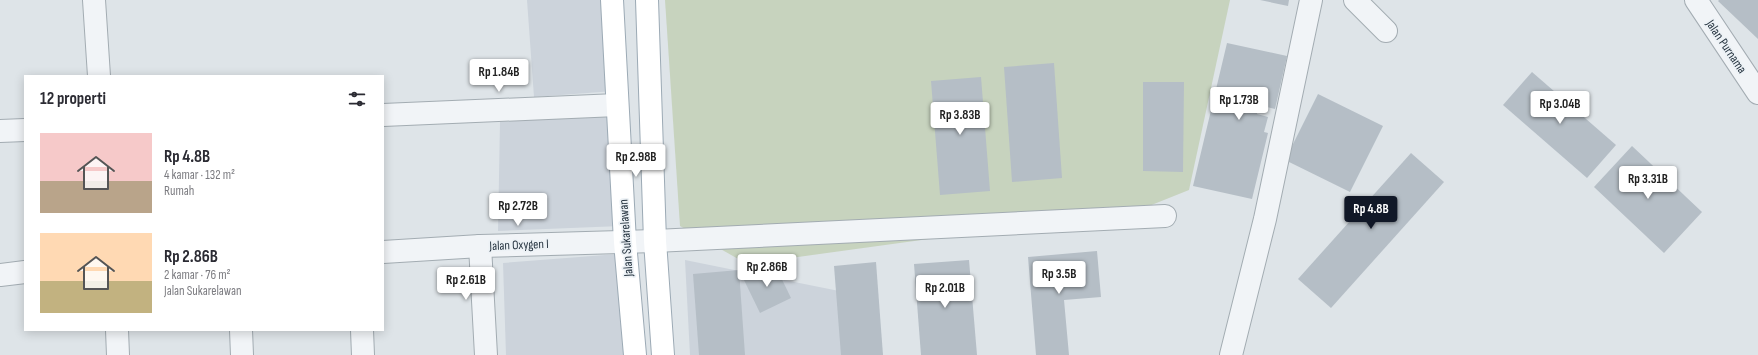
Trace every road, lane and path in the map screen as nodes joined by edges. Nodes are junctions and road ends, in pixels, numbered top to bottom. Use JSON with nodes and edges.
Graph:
{"nodes":[{"id":1,"x":94,"y":0,"type":"edge"},
{"id":2,"x":612,"y":0,"type":"edge"},
{"id":3,"x":647,"y":0,"type":"edge"},
{"id":4,"x":1311,"y":0,"type":"edge"},
{"id":5,"x":1355,"y":0,"type":"edge"},
{"id":6,"x":1696,"y":0,"type":"edge"},
{"id":7,"x":1386,"y":32,"type":"dead end"},
{"id":8,"x":99,"y":75,"type":"edge"},
{"id":9,"x":1758,"y":93,"type":"edge"},
{"id":10,"x":617,"y":105,"type":"junction"},
{"id":11,"x":384,"y":115,"type":"edge"},
{"id":12,"x":24,"y":130,"type":"edge"},
{"id":13,"x":0,"y":131,"type":"edge"},
{"id":14,"x":1165,"y":216,"type":"dead end"},
{"id":15,"x":655,"y":241,"type":"junction"},
{"id":16,"x":625,"y":242,"type":"junction"},
{"id":17,"x":480,"y":246,"type":"junction"},
{"id":18,"x":384,"y":252,"type":"edge"},
{"id":19,"x":24,"y":272,"type":"edge"},
{"id":20,"x":0,"y":275,"type":"edge"},
{"id":21,"x":117,"y":331,"type":"edge"},
{"id":22,"x":241,"y":331,"type":"edge"},
{"id":23,"x":362,"y":331,"type":"edge"},
{"id":24,"x":118,"y":355,"type":"edge"},
{"id":25,"x":242,"y":355,"type":"edge"},
{"id":26,"x":363,"y":355,"type":"edge"},
{"id":27,"x":486,"y":355,"type":"edge"},
{"id":28,"x":635,"y":355,"type":"edge"},
{"id":29,"x":663,"y":355,"type":"edge"},
{"id":30,"x":1232,"y":355,"type":"edge"}],
"edges":[{"from":1,"to":8,"type":"street"},
{"from":2,"to":10,"type":"main road","name":"Jalan Sukarelawan"},
{"from":3,"to":15,"type":"main road"},
{"from":4,"to":30,"type":"street"},
{"from":5,"to":7,"type":"street"},
{"from":6,"to":9,"type":"street","name":"Jalan Purnama"},
{"from":10,"to":11,"type":"street"},
{"from":10,"to":16,"type":"main road","name":"Jalan Sukarelawan"},
{"from":12,"to":13,"type":"street"},
{"from":14,"to":15,"type":"street","name":"Jalan Oxygen I"},
{"from":15,"to":16,"type":"street","name":"Jalan Oxygen I"},
{"from":15,"to":29,"type":"main road"},
{"from":16,"to":17,"type":"street","name":"Jalan Oxygen I"},
{"from":16,"to":28,"type":"main road","name":"Jalan Sukarelawan"},
{"from":17,"to":18,"type":"street","name":"Jalan Oxygen I"},
{"from":17,"to":27,"type":"street"},
{"from":19,"to":20,"type":"street"},
{"from":21,"to":24,"type":"street"},
{"from":22,"to":25,"type":"street"},
{"from":23,"to":26,"type":"street"}]}
